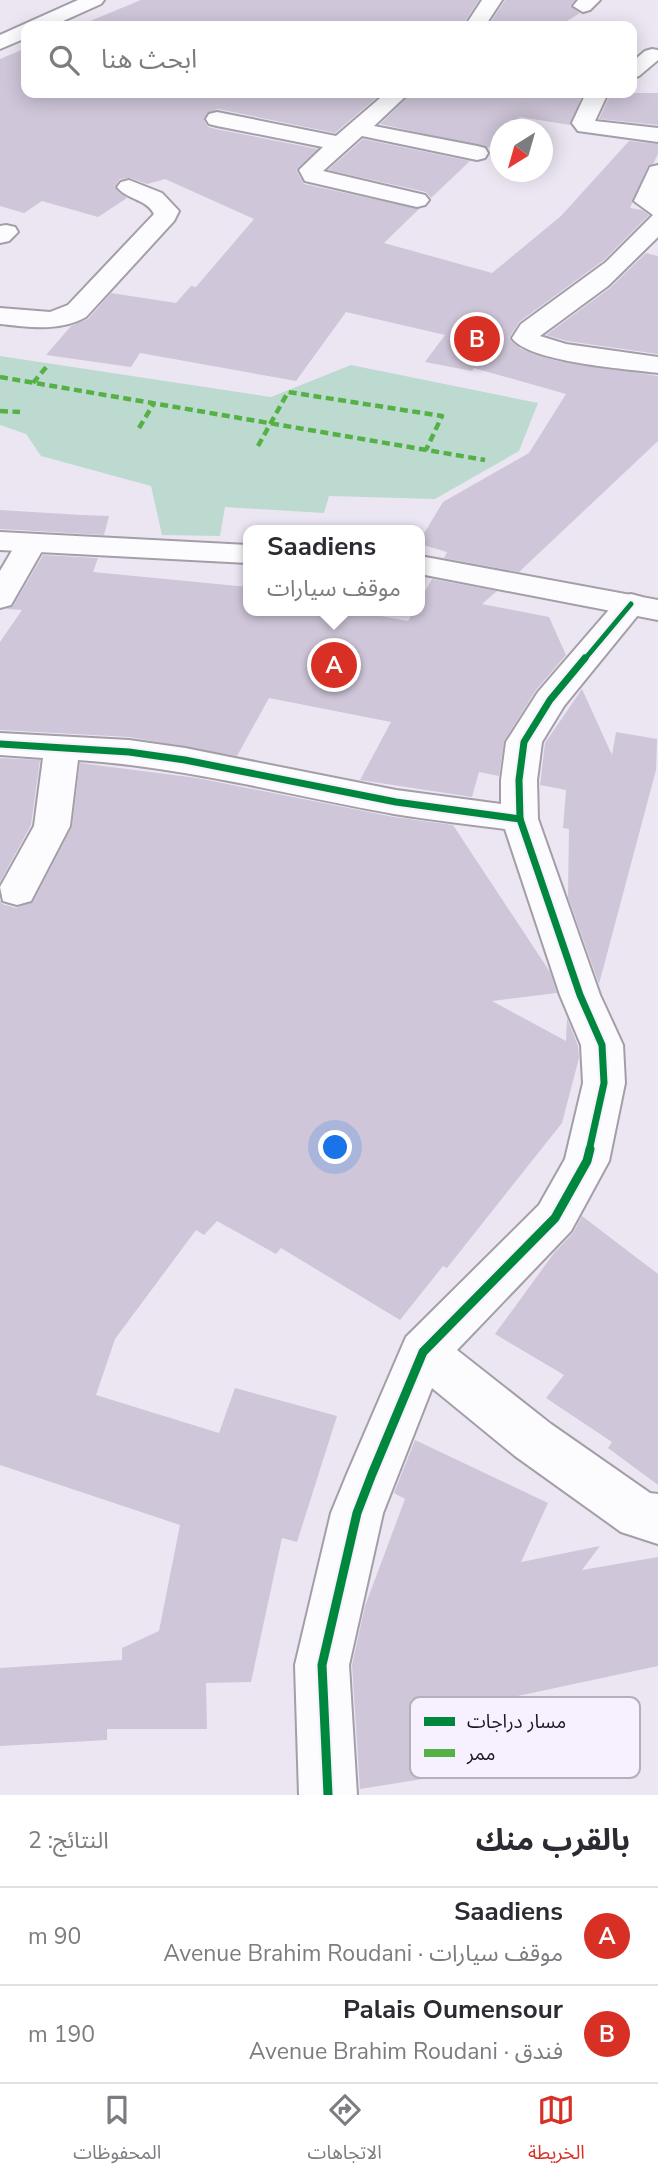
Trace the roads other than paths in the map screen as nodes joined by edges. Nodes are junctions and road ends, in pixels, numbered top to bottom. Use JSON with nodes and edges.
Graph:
{"nodes":[{"id":1,"x":94,"y":0,"type":"edge"},
{"id":2,"x":492,"y":0,"type":"edge"},
{"id":3,"x":47,"y":21,"type":"edge"},
{"id":4,"x":478,"y":21,"type":"edge"},
{"id":5,"x":21,"y":33,"type":"edge"},
{"id":6,"x":0,"y":43,"type":"edge"},
{"id":7,"x":652,"y":55,"type":"dead end"},
{"id":8,"x":637,"y":68,"type":"edge"},
{"id":9,"x":392,"y":98,"type":"edge"},
{"id":10,"x":595,"y":98,"type":"edge"},
{"id":11,"x":217,"y":119,"type":"dead end"},
{"id":12,"x":658,"y":135,"type":"edge"},
{"id":13,"x":349,"y":136,"type":"junction"},
{"id":14,"x":477,"y":153,"type":"dead end"},
{"id":15,"x":658,"y":172,"type":"edge"},
{"id":16,"x":129,"y":187,"type":"dead end"},
{"id":17,"x":418,"y":200,"type":"dead end"},
{"id":18,"x":658,"y":209,"type":"edge"},
{"id":19,"x":658,"y":221,"type":"edge"},
{"id":20,"x":0,"y":316,"type":"edge"},
{"id":21,"x":658,"y":365,"type":"edge"},
{"id":22,"x":0,"y":541,"type":"edge"},
{"id":23,"x":31,"y":544,"type":"junction"},
{"id":24,"x":243,"y":554,"type":"edge"},
{"id":25,"x":425,"y":566,"type":"edge"},
{"id":26,"x":0,"y":598,"type":"edge"},
{"id":27,"x":644,"y":607,"type":"edge"},
{"id":28,"x":0,"y":744,"type":"edge"},
{"id":29,"x":62,"y":749,"type":"junction"},
{"id":30,"x":520,"y":819,"type":"junction"},
{"id":31,"x":16,"y":891,"type":"dead end"},
{"id":32,"x":423,"y":1352,"type":"junction"},
{"id":33,"x":658,"y":1519,"type":"edge"},
{"id":34,"x":328,"y":1795,"type":"edge"}],
"edges":[{"from":1,"to":3,"type":"street"},
{"from":2,"to":4,"type":"street"},
{"from":5,"to":6,"type":"street"},
{"from":7,"to":8,"type":"street"},
{"from":9,"to":13,"type":"street"},
{"from":10,"to":12,"type":"street"},
{"from":11,"to":13,"type":"street"},
{"from":13,"to":14,"type":"street"},
{"from":13,"to":17,"type":"street"},
{"from":15,"to":18,"type":"street"},
{"from":16,"to":20,"type":"street"},
{"from":19,"to":21,"type":"street"},
{"from":22,"to":23,"type":"street"},
{"from":23,"to":24,"type":"street"},
{"from":23,"to":26,"type":"street"},
{"from":25,"to":27,"type":"street"},
{"from":27,"to":30,"type":"street"},
{"from":28,"to":29,"type":"street"},
{"from":29,"to":30,"type":"street"},
{"from":29,"to":31,"type":"street"},
{"from":30,"to":32,"type":"street"},
{"from":32,"to":33,"type":"street"},
{"from":32,"to":34,"type":"street"}]}
